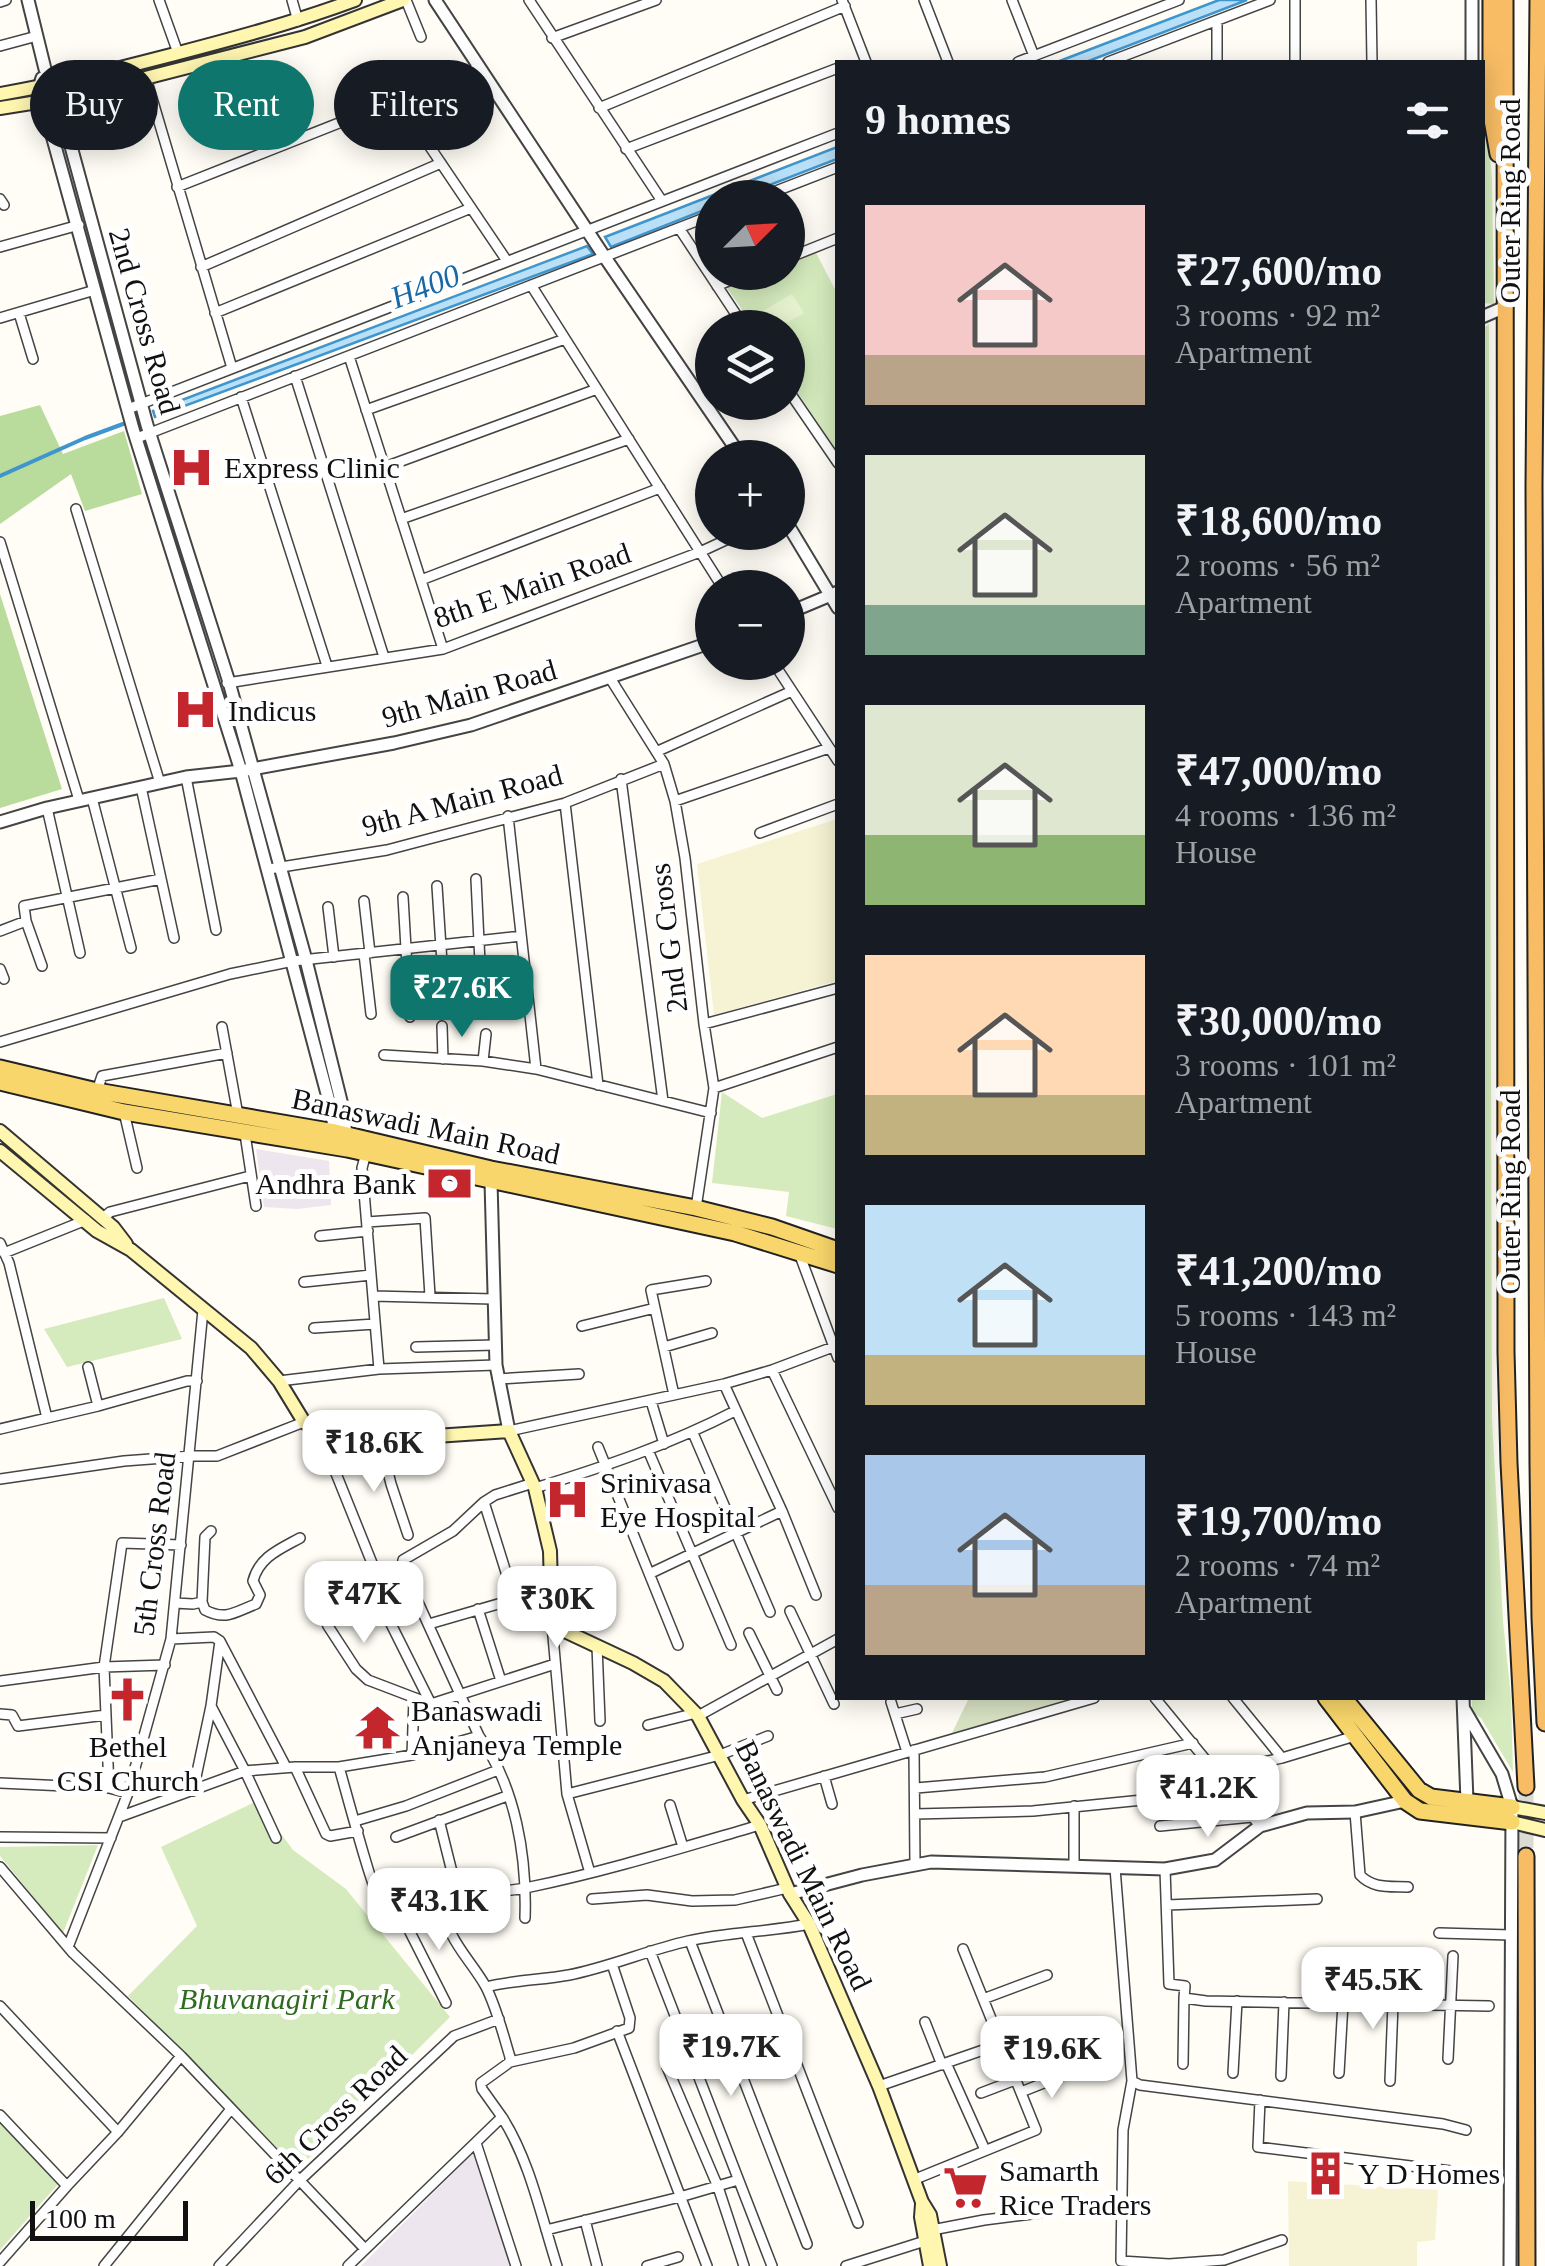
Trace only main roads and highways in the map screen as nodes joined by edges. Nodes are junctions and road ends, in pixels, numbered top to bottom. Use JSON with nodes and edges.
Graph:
{"nodes":[{"id":1,"x":354,"y":0,"type":"edge"},
{"id":2,"x":404,"y":0,"type":"edge"},
{"id":3,"x":1490,"y":0,"type":"edge"},
{"id":4,"x":1505,"y":0,"type":"edge"},
{"id":5,"x":1538,"y":0,"type":"edge"},
{"id":6,"x":154,"y":60,"type":"edge"},
{"id":7,"x":158,"y":75,"type":"edge"},
{"id":8,"x":0,"y":94,"type":"edge"},
{"id":9,"x":30,"y":94,"type":"edge"},
{"id":10,"x":30,"y":98,"type":"edge"},
{"id":11,"x":0,"y":108,"type":"edge"},
{"id":12,"x":1545,"y":124,"type":"edge"},
{"id":13,"x":1506,"y":198,"type":"junction"},
{"id":14,"x":1536,"y":200,"type":"junction"},
{"id":15,"x":1541,"y":279,"type":"edge"},
{"id":16,"x":1541,"y":309,"type":"edge"},
{"id":17,"x":0,"y":1068,"type":"edge"},
{"id":18,"x":0,"y":1082,"type":"edge"},
{"id":19,"x":0,"y":1132,"type":"edge"},
{"id":20,"x":341,"y":1141,"type":"junction"},
{"id":21,"x":366,"y":1148,"type":"junction"},
{"id":22,"x":3,"y":1159,"type":"edge"},
{"id":23,"x":800,"y":1244,"type":"junction"},
{"id":24,"x":130,"y":1250,"type":"junction"},
{"id":25,"x":835,"y":1250,"type":"edge"},
{"id":26,"x":835,"y":1262,"type":"edge"},
{"id":27,"x":1328,"y":1700,"type":"edge"},
{"id":28,"x":1346,"y":1700,"type":"edge"},
{"id":29,"x":1545,"y":1723,"type":"edge"},
{"id":30,"x":1526,"y":1787,"type":"tunnel mouth"},
{"id":31,"x":1545,"y":1813,"type":"edge"},
{"id":32,"x":1512,"y":1815,"type":"junction"},
{"id":33,"x":1545,"y":1830,"type":"edge"},
{"id":34,"x":1526,"y":1856,"type":"tunnel mouth"},
{"id":35,"x":927,"y":2234,"type":"junction"},
{"id":36,"x":930,"y":2266,"type":"edge"},
{"id":37,"x":940,"y":2266,"type":"edge"},
{"id":38,"x":1527,"y":2266,"type":"edge"}],
"edges":[{"from":1,"to":6,"type":"main road"},
{"from":2,"to":7,"type":"main road"},
{"from":3,"to":13,"type":"highway"},
{"from":4,"to":13,"type":"highway","name":"Outer Ring Road"},
{"from":5,"to":14,"type":"highway","name":"Outer Ring Road"},
{"from":8,"to":9,"type":"main road"},
{"from":10,"to":11,"type":"main road"},
{"from":12,"to":14,"type":"highway"},
{"from":13,"to":30,"type":"highway","name":"Outer Ring Road"},
{"from":14,"to":15,"type":"highway","name":"Outer Ring Road"},
{"from":15,"to":16,"type":"highway","name":"Outer Ring Road"},
{"from":16,"to":29,"type":"highway","name":"Outer Ring Road"},
{"from":17,"to":20,"type":"main road","name":"Banaswadi Main Road"},
{"from":18,"to":20,"type":"main road","name":"Banaswadi Main Road"},
{"from":19,"to":24,"type":"main road"},
{"from":20,"to":21,"type":"main road","name":"Banaswadi Main Road"},
{"from":21,"to":23,"type":"main road","name":"Banaswadi Main Road"},
{"from":21,"to":23,"type":"main road","name":"Banaswadi Main Road"},
{"from":22,"to":24,"type":"main road"},
{"from":23,"to":25,"type":"main road","name":"Banaswadi Main Road"},
{"from":23,"to":26,"type":"main road","name":"Banaswadi Main Road"},
{"from":24,"to":35,"type":"main road","name":"Banaswadi Main Road"},
{"from":27,"to":32,"type":"main road"},
{"from":28,"to":32,"type":"main road"},
{"from":31,"to":32,"type":"main road"},
{"from":32,"to":33,"type":"main road"},
{"from":34,"to":38,"type":"highway"},
{"from":35,"to":36,"type":"main road","name":"Banaswadi Main Road"},
{"from":35,"to":37,"type":"main road","name":"Banaswadi Main Road"}]}
